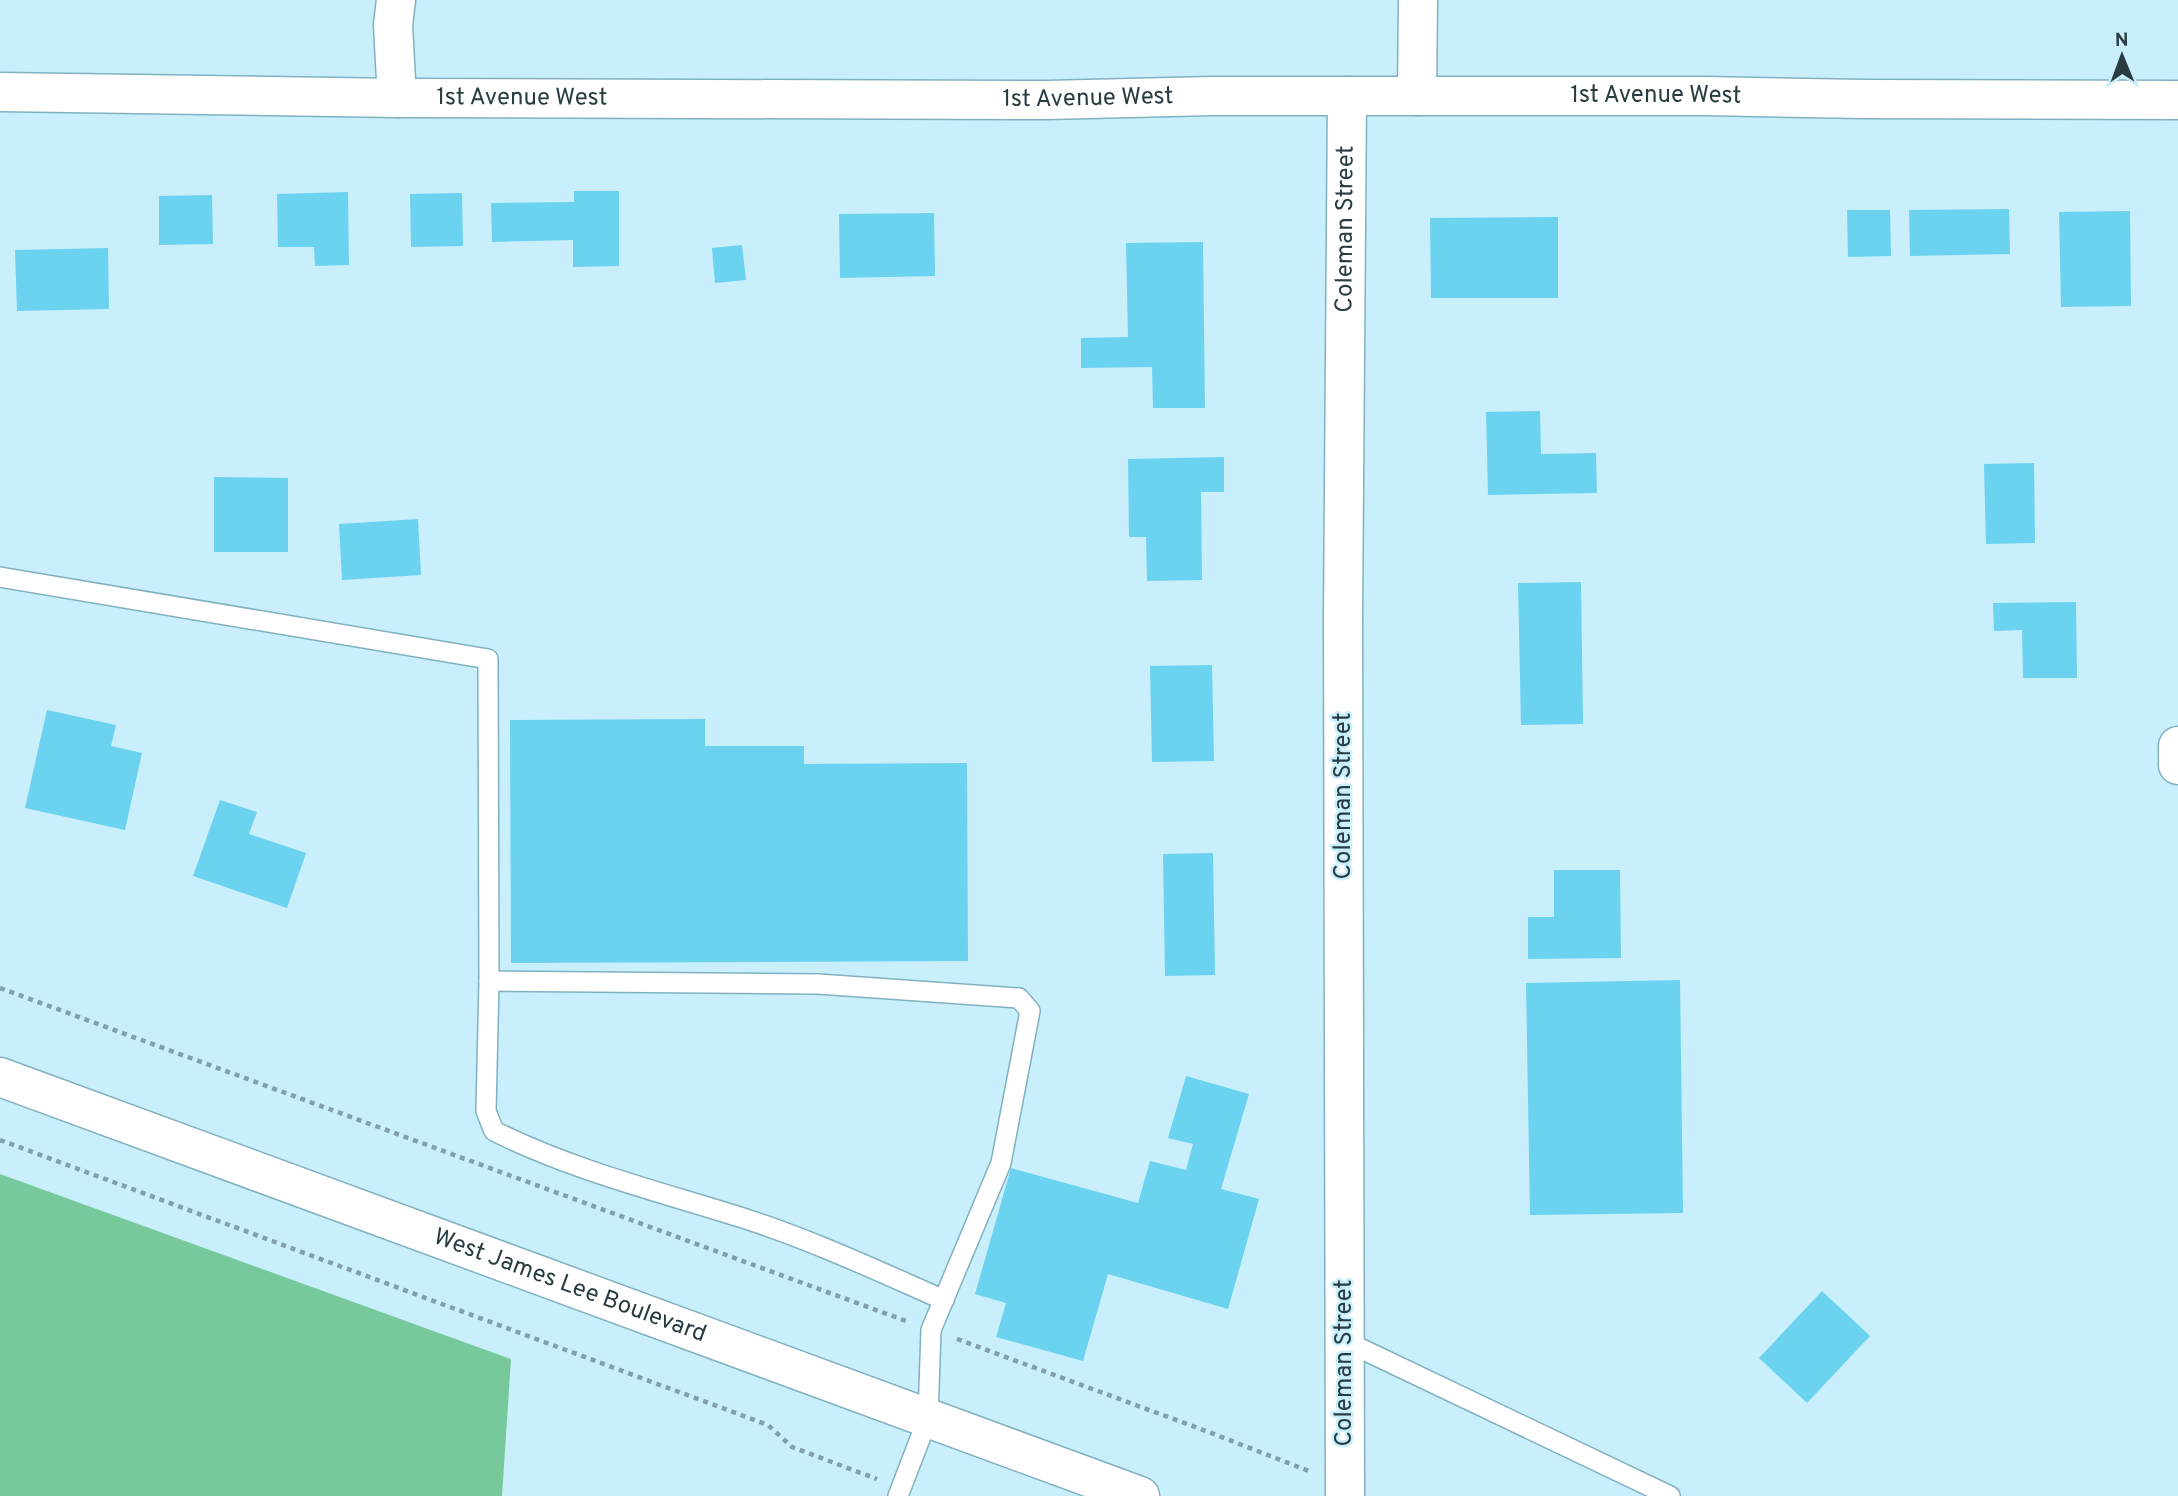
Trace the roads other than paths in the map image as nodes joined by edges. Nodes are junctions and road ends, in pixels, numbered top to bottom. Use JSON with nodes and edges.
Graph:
{"nodes":[{"id":1,"x":396,"y":0,"type":"edge"},
{"id":2,"x":1418,"y":0,"type":"edge"},
{"id":3,"x":0,"y":92,"type":"edge"},
{"id":4,"x":1347,"y":96,"type":"junction"},
{"id":5,"x":1417,"y":96,"type":"junction"},
{"id":6,"x":397,"y":97,"type":"junction"},
{"id":7,"x":2178,"y":100,"type":"edge"},
{"id":8,"x":0,"y":577,"type":"edge"},
{"id":9,"x":2178,"y":746,"type":"edge"},
{"id":10,"x":2178,"y":765,"type":"edge"},
{"id":11,"x":489,"y":981,"type":"junction"},
{"id":12,"x":0,"y":1077,"type":"edge"},
{"id":13,"x":944,"y":1300,"type":"junction"},
{"id":14,"x":1345,"y":1341,"type":"junction"},
{"id":15,"x":928,"y":1418,"type":"junction"},
{"id":16,"x":1084,"y":1486,"type":"edge"},
{"id":17,"x":1330,"y":1486,"type":"edge"},
{"id":18,"x":898,"y":1492,"type":"edge"},
{"id":19,"x":1140,"y":1496,"type":"edge"},
{"id":20,"x":1670,"y":1496,"type":"edge"}],
"edges":[{"from":1,"to":6,"type":"street"},
{"from":2,"to":5,"type":"street"},
{"from":3,"to":6,"type":"street","name":"1st Avenue West"},
{"from":4,"to":5,"type":"street","name":"1st Avenue West"},
{"from":4,"to":6,"type":"street","name":"1st Avenue West"},
{"from":4,"to":14,"type":"street","name":"Coleman Street"},
{"from":5,"to":7,"type":"street","name":"1st Avenue West"},
{"from":8,"to":11,"type":"lane"},
{"from":9,"to":10,"type":"street"},
{"from":11,"to":13,"type":"lane"},
{"from":11,"to":13,"type":"lane"},
{"from":12,"to":15,"type":"street","name":"West James Lee Boulevard"},
{"from":13,"to":15,"type":"lane"},
{"from":14,"to":17,"type":"street","name":"Coleman Street"},
{"from":14,"to":20,"type":"lane"},
{"from":15,"to":16,"type":"street","name":"West James Lee Boulevard"},
{"from":15,"to":18,"type":"lane"},
{"from":16,"to":19,"type":"street","name":"West James Lee Boulevard"}]}
